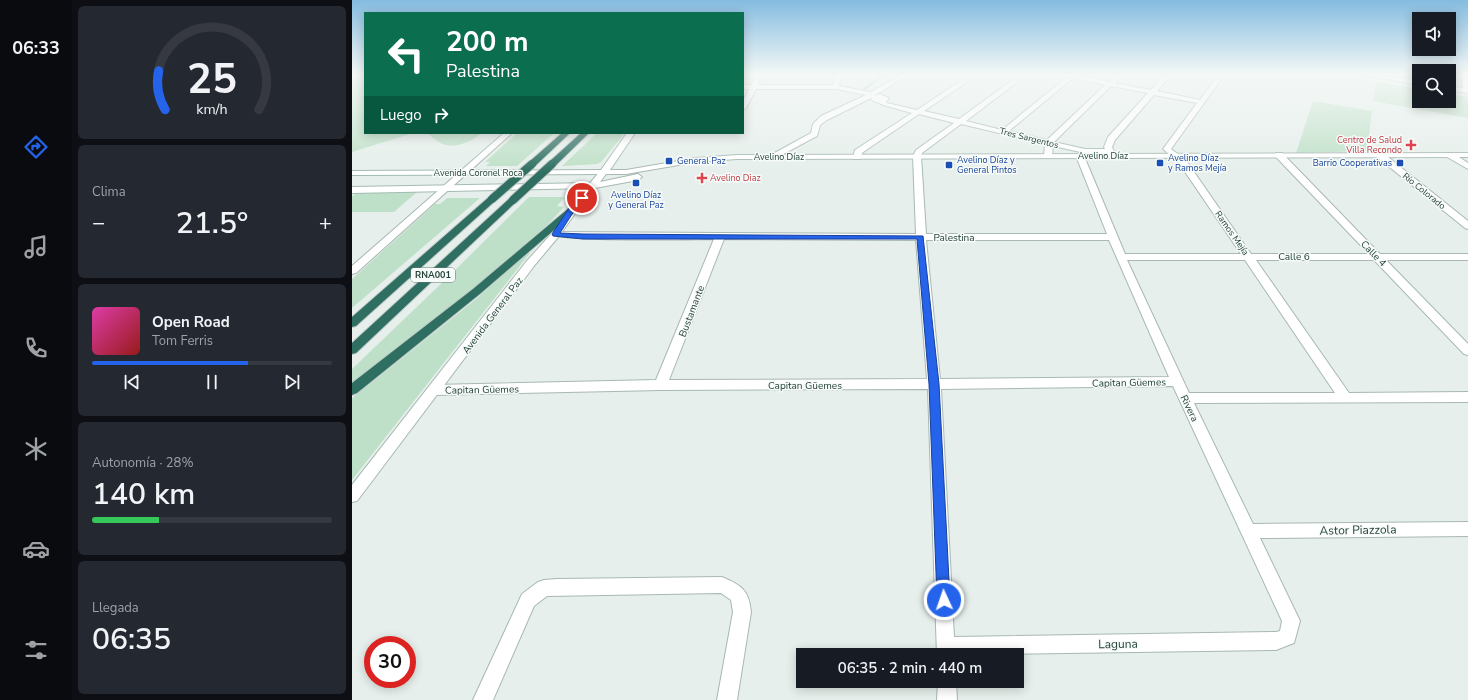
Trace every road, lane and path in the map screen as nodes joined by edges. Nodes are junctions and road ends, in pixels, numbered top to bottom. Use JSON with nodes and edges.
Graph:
{"nodes":[{"id":1,"x":847,"y":107,"type":"edge"},
{"id":2,"x":897,"y":107,"type":"edge"},
{"id":3,"x":924,"y":107,"type":"edge"},
{"id":4,"x":928,"y":107,"type":"edge"},
{"id":5,"x":979,"y":107,"type":"edge"},
{"id":6,"x":1034,"y":107,"type":"edge"},
{"id":7,"x":1087,"y":107,"type":"edge"},
{"id":8,"x":1141,"y":107,"type":"edge"},
{"id":9,"x":1198,"y":107,"type":"edge"},
{"id":10,"x":917,"y":111,"type":"junction"},
{"id":11,"x":966,"y":116,"type":"junction"},
{"id":12,"x":959,"y":122,"type":"junction"},
{"id":13,"x":1004,"y":132,"type":"junction"},
{"id":14,"x":507,"y":134,"type":"edge"},
{"id":15,"x":565,"y":134,"type":"edge"},
{"id":16,"x":584,"y":134,"type":"edge"},
{"id":17,"x":630,"y":134,"type":"edge"},
{"id":18,"x":1049,"y":143,"type":"junction"},
{"id":19,"x":1110,"y":154,"type":"junction"},
{"id":20,"x":1380,"y":155,"type":"junction"},
{"id":21,"x":1450,"y":155,"type":"junction"},
{"id":22,"x":1468,"y":155,"type":"edge"},
{"id":23,"x":774,"y":156,"type":"junction"},
{"id":24,"x":917,"y":156,"type":"junction"},
{"id":25,"x":1048,"y":156,"type":"junction"},
{"id":26,"x":1080,"y":156,"type":"junction"},
{"id":27,"x":1176,"y":156,"type":"junction"},
{"id":28,"x":1279,"y":156,"type":"junction"},
{"id":29,"x":737,"y":157,"type":"junction"},
{"id":30,"x":857,"y":157,"type":"junction"},
{"id":31,"x":1468,"y":167,"type":"edge"},
{"id":32,"x":604,"y":172,"type":"junction"},
{"id":33,"x":352,"y":173,"type":"edge"},
{"id":34,"x":462,"y":173,"type":"junction"},
{"id":35,"x":592,"y":186,"type":"junction"},
{"id":36,"x":443,"y":189,"type":"junction"},
{"id":37,"x":352,"y":190,"type":"edge"},
{"id":38,"x":572,"y":210,"type":"junction"},
{"id":39,"x":1468,"y":226,"type":"edge"},
{"id":40,"x":556,"y":234,"type":"junction"},
{"id":41,"x":720,"y":236,"type":"junction"},
{"id":42,"x":921,"y":237,"type":"junction"},
{"id":43,"x":1113,"y":237,"type":"junction"},
{"id":44,"x":1121,"y":256,"type":"junction"},
{"id":45,"x":1249,"y":256,"type":"junction"},
{"id":46,"x":1377,"y":256,"type":"junction"},
{"id":47,"x":1468,"y":257,"type":"edge"},
{"id":48,"x":352,"y":271,"type":"edge"},
{"id":49,"x":352,"y":323,"type":"edge"},
{"id":50,"x":352,"y":350,"type":"edge"},
{"id":51,"x":1468,"y":351,"type":"edge"},
{"id":52,"x":1177,"y":381,"type":"junction"},
{"id":53,"x":934,"y":384,"type":"junction"},
{"id":54,"x":662,"y":385,"type":"junction"},
{"id":55,"x":352,"y":390,"type":"edge"},
{"id":56,"x":434,"y":390,"type":"junction"},
{"id":57,"x":1345,"y":397,"type":"junction"},
{"id":58,"x":1468,"y":397,"type":"edge"},
{"id":59,"x":1185,"y":398,"type":"junction"},
{"id":60,"x":352,"y":496,"type":"edge"},
{"id":61,"x":1468,"y":529,"type":"edge"},
{"id":62,"x":1249,"y":531,"type":"junction"},
{"id":63,"x":1288,"y":636,"type":"joint"},
{"id":64,"x":946,"y":648,"type":"edge"},
{"id":65,"x":1024,"y":648,"type":"edge"},
{"id":66,"x":947,"y":688,"type":"edge"},
{"id":67,"x":483,"y":700,"type":"edge"},
{"id":68,"x":727,"y":700,"type":"edge"},
{"id":69,"x":947,"y":700,"type":"edge"}],
"edges":[{"from":1,"to":23,"type":"street"},
{"from":2,"to":10,"type":"street","name":"Tres Sargentos"},
{"from":3,"to":10,"type":"street"},
{"from":4,"to":11,"type":"street"},
{"from":5,"to":11,"type":"street"},
{"from":6,"to":13,"type":"street"},
{"from":7,"to":18,"type":"street"},
{"from":8,"to":19,"type":"street"},
{"from":9,"to":27,"type":"street","name":"Ramos Mejía"},
{"from":10,"to":12,"type":"street","name":"Tres Sargentos"},
{"from":10,"to":30,"type":"street"},
{"from":11,"to":12,"type":"street"},
{"from":12,"to":13,"type":"street","name":"Tres Sargentos"},
{"from":12,"to":24,"type":"street"},
{"from":13,"to":18,"type":"street","name":"Tres Sargentos"},
{"from":14,"to":34,"type":"street"},
{"from":15,"to":49,"type":"highway","number":"RNA001","bridge":true},
{"from":16,"to":50,"type":"highway","number":"RNA001","bridge":true},
{"from":17,"to":32,"type":"street","name":"Avenida General Paz"},
{"from":18,"to":19,"type":"street","name":"Tres Sargentos"},
{"from":18,"to":25,"type":"street"},
{"from":19,"to":26,"type":"street","name":"Avelino Díaz"},
{"from":19,"to":27,"type":"street","name":"Avelino Díaz"},
{"from":20,"to":21,"type":"street","name":"Avelino Díaz"},
{"from":20,"to":28,"type":"street","name":"Avelino Díaz"},
{"from":20,"to":39,"type":"street","name":"Río Colorado"},
{"from":21,"to":22,"type":"street","name":"Avelino Díaz"},
{"from":21,"to":31,"type":"street"},
{"from":23,"to":29,"type":"street","name":"Avelino Díaz"},
{"from":23,"to":30,"type":"street","name":"Avelino Díaz"},
{"from":24,"to":25,"type":"street","name":"Avelino Díaz"},
{"from":24,"to":30,"type":"street","name":"Avelino Díaz"},
{"from":24,"to":42,"type":"street"},
{"from":25,"to":26,"type":"street","name":"Avelino Díaz"},
{"from":26,"to":43,"type":"street","name":"Rivera"},
{"from":27,"to":28,"type":"street","name":"Avelino Díaz"},
{"from":27,"to":45,"type":"street","name":"Ramos Mejía"},
{"from":28,"to":46,"type":"street","name":"Calle 4"},
{"from":29,"to":32,"type":"street","name":"Avelino Díaz"},
{"from":29,"to":35,"type":"street","name":"Avelino Díaz"},
{"from":32,"to":34,"type":"street","name":"Avenida Coronel Roca"},
{"from":32,"to":35,"type":"street","name":"Avenida General Paz"},
{"from":33,"to":34,"type":"street","name":"Avenida Coronel Roca"},
{"from":34,"to":36,"type":"street"},
{"from":35,"to":36,"type":"street","name":"Avenida Coronel Roca"},
{"from":35,"to":38,"type":"street","name":"Avenida General Paz"},
{"from":36,"to":37,"type":"street","name":"Avenida Coronel Roca"},
{"from":36,"to":48,"type":"street"},
{"from":38,"to":40,"type":"street","name":"Avenida General Paz"},
{"from":38,"to":55,"type":"highway"},
{"from":40,"to":41,"type":"street","name":"Palestina"},
{"from":40,"to":56,"type":"street","name":"Avenida General Paz"},
{"from":41,"to":42,"type":"street","name":"Palestina"},
{"from":41,"to":54,"type":"street","name":"Bustamante"},
{"from":42,"to":43,"type":"street","name":"Palestina"},
{"from":42,"to":53,"type":"street"},
{"from":43,"to":44,"type":"street","name":"Rivera"},
{"from":44,"to":45,"type":"street","name":"Calle 6"},
{"from":44,"to":52,"type":"street","name":"Rivera"},
{"from":45,"to":46,"type":"street","name":"Calle 6"},
{"from":45,"to":57,"type":"street","name":"Ramos Mejía"},
{"from":46,"to":47,"type":"street","name":"Calle 6"},
{"from":46,"to":51,"type":"street","name":"Calle 4"},
{"from":52,"to":53,"type":"street","name":"Capitan Güemes"},
{"from":52,"to":59,"type":"street","name":"Rivera"},
{"from":53,"to":54,"type":"street","name":"Capitan Güemes"},
{"from":53,"to":64,"type":"street"},
{"from":54,"to":56,"type":"street","name":"Capitan Güemes"},
{"from":56,"to":60,"type":"street","name":"Avenida General Paz"},
{"from":57,"to":58,"type":"street"},
{"from":57,"to":59,"type":"street"},
{"from":59,"to":62,"type":"street","name":"Rivera"},
{"from":61,"to":62,"type":"street","name":"Astor Piazzola"},
{"from":62,"to":63,"type":"street","name":"Rivera"},
{"from":63,"to":65,"type":"street","name":"Laguna"},
{"from":66,"to":69,"type":"street"},
{"from":67,"to":68,"type":"street"}]}
